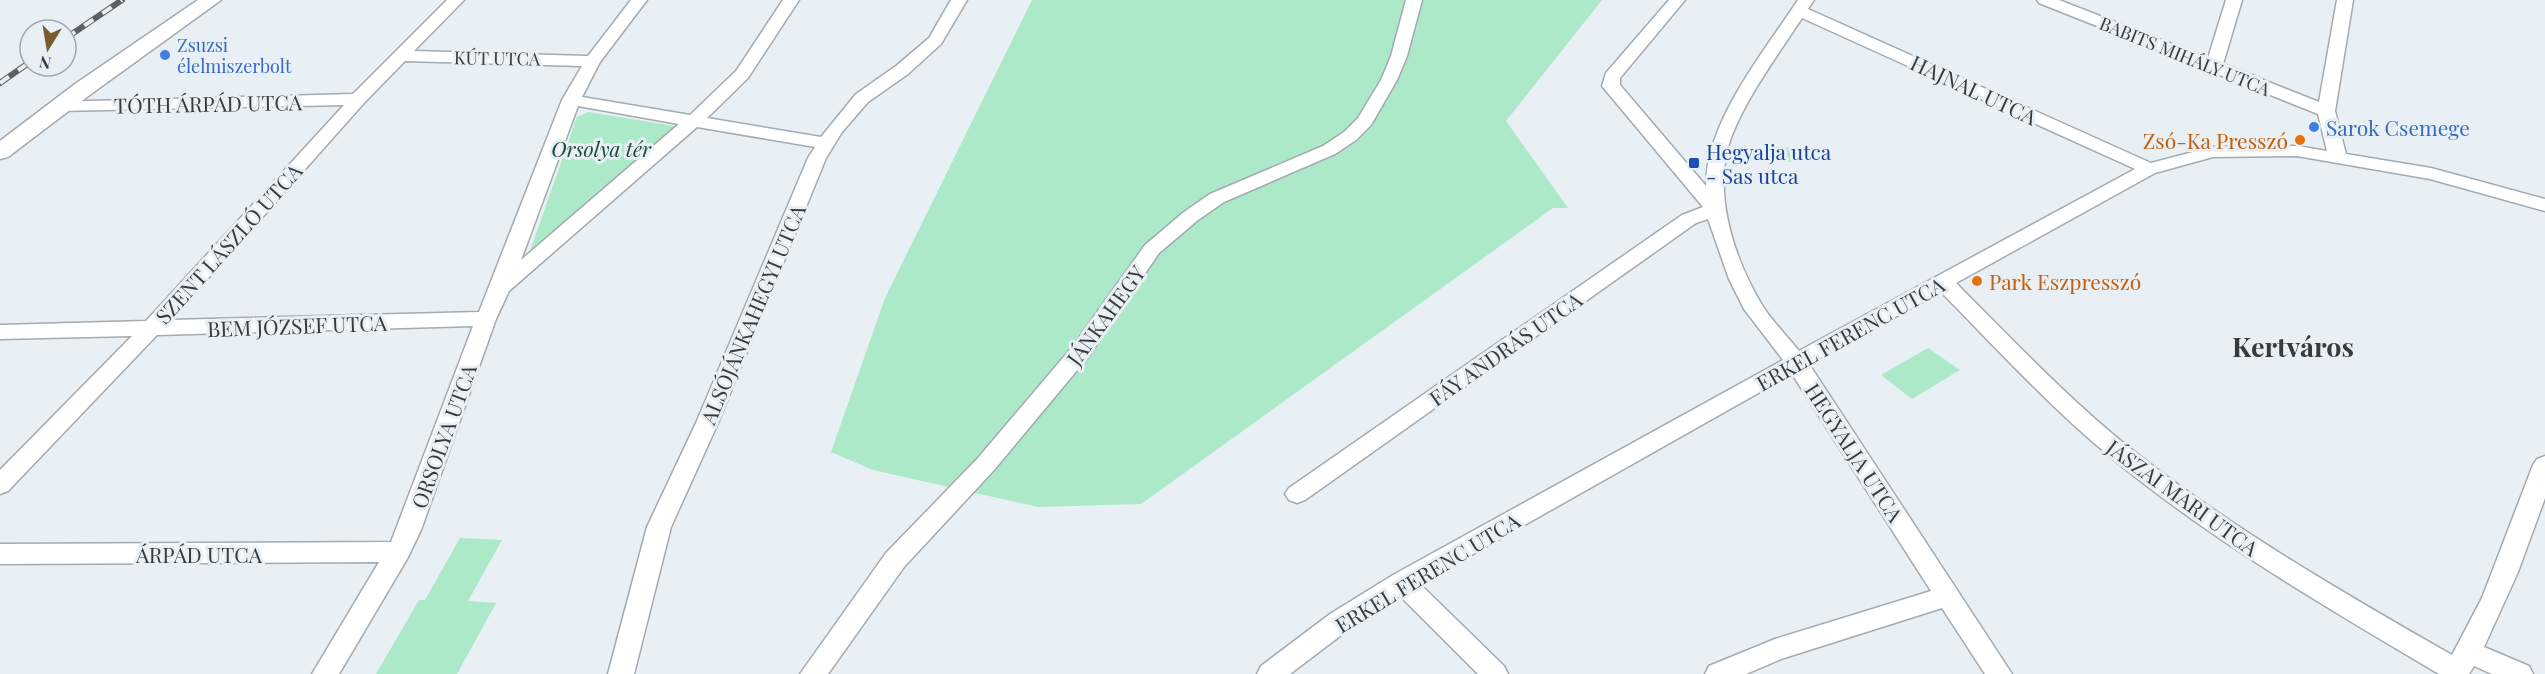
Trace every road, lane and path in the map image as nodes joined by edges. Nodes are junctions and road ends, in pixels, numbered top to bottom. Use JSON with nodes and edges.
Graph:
{"nodes":[{"id":1,"x":211,"y":0,"type":"edge"},
{"id":2,"x":456,"y":0,"type":"edge"},
{"id":3,"x":639,"y":0,"type":"edge"},
{"id":4,"x":791,"y":0,"type":"edge"},
{"id":5,"x":959,"y":0,"type":"edge"},
{"id":6,"x":1414,"y":0,"type":"edge"},
{"id":7,"x":1677,"y":0,"type":"edge"},
{"id":8,"x":2045,"y":0,"type":"edge"},
{"id":9,"x":2234,"y":0,"type":"edge"},
{"id":10,"x":2345,"y":0,"type":"edge"},
{"id":11,"x":1802,"y":5,"type":"edge"},
{"id":12,"x":402,"y":56,"type":"junction"},
{"id":13,"x":593,"y":61,"type":"junction"},
{"id":14,"x":2213,"y":68,"type":"junction"},
{"id":15,"x":358,"y":99,"type":"junction"},
{"id":16,"x":571,"y":100,"type":"junction"},
{"id":17,"x":59,"y":106,"type":"junction"},
{"id":18,"x":2326,"y":111,"type":"junction"},
{"id":19,"x":695,"y":120,"type":"junction"},
{"id":20,"x":826,"y":143,"type":"junction"},
{"id":21,"x":0,"y":152,"type":"edge"},
{"id":22,"x":2338,"y":157,"type":"junction"},
{"id":23,"x":2149,"y":169,"type":"junction"},
{"id":24,"x":2545,"y":206,"type":"edge"},
{"id":25,"x":1715,"y":209,"type":"junction"},
{"id":26,"x":1942,"y":281,"type":"junction"},
{"id":27,"x":500,"y":288,"type":"junction"},
{"id":28,"x":486,"y":319,"type":"junction"},
{"id":29,"x":150,"y":330,"type":"junction"},
{"id":30,"x":0,"y":332,"type":"edge"},
{"id":31,"x":1796,"y":362,"type":"junction"},
{"id":32,"x":2545,"y":465,"type":"edge"},
{"id":33,"x":0,"y":485,"type":"edge"},
{"id":34,"x":1297,"y":494,"type":"dead end"},
{"id":35,"x":398,"y":552,"type":"junction"},
{"id":36,"x":0,"y":554,"type":"edge"},
{"id":37,"x":1402,"y":582,"type":"junction"},
{"id":38,"x":1948,"y":596,"type":"junction"},
{"id":39,"x":2460,"y":666,"type":"edge"},
{"id":40,"x":325,"y":674,"type":"edge"},
{"id":41,"x":621,"y":674,"type":"edge"},
{"id":42,"x":813,"y":674,"type":"edge"},
{"id":43,"x":1270,"y":674,"type":"edge"},
{"id":44,"x":1495,"y":674,"type":"edge"},
{"id":45,"x":1718,"y":674,"type":"edge"},
{"id":46,"x":1999,"y":674,"type":"edge"},
{"id":47,"x":2520,"y":674,"type":"edge"}],
"edges":[{"from":1,"to":17,"type":"main road"},
{"from":2,"to":12,"type":"street","name":"SZENT LÁSZLÓ UTCA"},
{"from":3,"to":13,"type":"street"},
{"from":4,"to":19,"type":"street"},
{"from":5,"to":20,"type":"street","name":"ALSÓJÁNKAHEGYI UTCA"},
{"from":6,"to":42,"type":"street","name":"JÁNKAHEGY"},
{"from":7,"to":25,"type":"street"},
{"from":8,"to":14,"type":"street","name":"BABITS MIHÁLY UTCA"},
{"from":9,"to":14,"type":"street"},
{"from":10,"to":18,"type":"street"},
{"from":11,"to":23,"type":"street","name":"HAJNAL UTCA"},
{"from":11,"to":25,"type":"street","name":"HEGYALJA UTCA"},
{"from":12,"to":13,"type":"street","name":"KÚT UTCA"},
{"from":12,"to":15,"type":"street","name":"SZENT LÁSZLÓ UTCA"},
{"from":13,"to":16,"type":"street"},
{"from":14,"to":18,"type":"street","name":"BABITS MIHÁLY UTCA"},
{"from":15,"to":17,"type":"street","name":"TÓTH ÁRPÁD UTCA"},
{"from":15,"to":29,"type":"street","name":"SZENT LÁSZLÓ UTCA"},
{"from":16,"to":19,"type":"street"},
{"from":16,"to":27,"type":"street"},
{"from":17,"to":21,"type":"main road"},
{"from":18,"to":22,"type":"street"},
{"from":19,"to":20,"type":"street"},
{"from":19,"to":27,"type":"street"},
{"from":20,"to":41,"type":"street","name":"ALSÓJÁNKAHEGYI UTCA"},
{"from":22,"to":23,"type":"street","name":"ERKEL FERENC UTCA"},
{"from":22,"to":24,"type":"street","name":"ERKEL FERENC UTCA"},
{"from":23,"to":26,"type":"street","name":"ERKEL FERENC UTCA"},
{"from":25,"to":31,"type":"street","name":"HEGYALJA UTCA"},
{"from":25,"to":34,"type":"street","name":"FÁY ANDRÁS UTCA"},
{"from":26,"to":31,"type":"street","name":"ERKEL FERENC UTCA"},
{"from":26,"to":39,"type":"street","name":"JÁSZAI MARI UTCA"},
{"from":27,"to":28,"type":"street"},
{"from":28,"to":29,"type":"street","name":"BEM JÓZSEF UTCA"},
{"from":28,"to":35,"type":"street","name":"ORSOLYA UTCA"},
{"from":29,"to":30,"type":"street","name":"BEM JÓZSEF UTCA"},
{"from":29,"to":33,"type":"street","name":"SZENT LÁSZLÓ UTCA"},
{"from":31,"to":37,"type":"street","name":"ERKEL FERENC UTCA"},
{"from":31,"to":38,"type":"street","name":"HEGYALJA UTCA"},
{"from":32,"to":39,"type":"street"},
{"from":35,"to":36,"type":"street","name":"ÁRPÁD UTCA"},
{"from":35,"to":40,"type":"street","name":"ORSOLYA UTCA"},
{"from":37,"to":43,"type":"street","name":"ERKEL FERENC UTCA"},
{"from":37,"to":44,"type":"street"},
{"from":38,"to":45,"type":"street"},
{"from":38,"to":46,"type":"street","name":"HEGYALJA UTCA"},
{"from":39,"to":47,"type":"street","name":"JÁSZAI MARI UTCA"}]}
